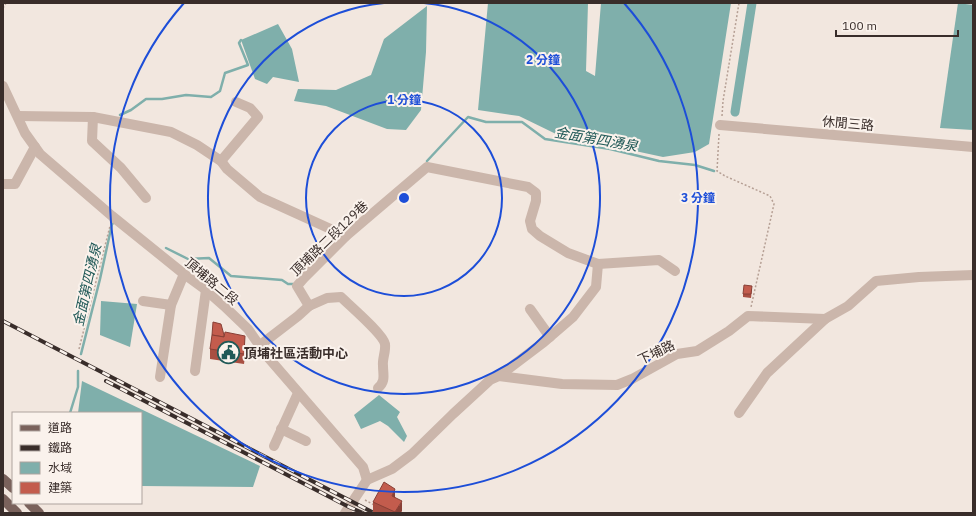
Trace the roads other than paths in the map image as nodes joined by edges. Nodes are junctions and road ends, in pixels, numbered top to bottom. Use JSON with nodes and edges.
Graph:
{"nodes":[{"id":1,"x":3,"y":86,"type":"edge"},
{"id":2,"x":236,"y":102,"type":"dead end"},
{"id":3,"x":18,"y":116,"type":"junction"},
{"id":4,"x":93,"y":117,"type":"junction"},
{"id":5,"x":720,"y":125,"type":"road end"},
{"id":6,"x":35,"y":147,"type":"junction"},
{"id":7,"x":973,"y":147,"type":"edge"},
{"id":8,"x":221,"y":161,"type":"junction"},
{"id":9,"x":3,"y":184,"type":"edge"},
{"id":10,"x":146,"y":198,"type":"dead end"},
{"id":11,"x":346,"y":236,"type":"junction"},
{"id":12,"x":598,"y":264,"type":"junction"},
{"id":13,"x":675,"y":271,"type":"dead end"},
{"id":14,"x":184,"y":274,"type":"junction"},
{"id":15,"x":973,"y":275,"type":"edge"},
{"id":16,"x":206,"y":290,"type":"junction"},
{"id":17,"x":143,"y":301,"type":"dead end"},
{"id":18,"x":171,"y":305,"type":"junction"},
{"id":19,"x":309,"y":306,"type":"junction"},
{"id":20,"x":530,"y":309,"type":"dead end"},
{"id":21,"x":825,"y":319,"type":"junction"},
{"id":22,"x":550,"y":337,"type":"junction"},
{"id":23,"x":259,"y":346,"type":"junction"},
{"id":24,"x":195,"y":371,"type":"dead end"},
{"id":25,"x":499,"y":376,"type":"junction"},
{"id":26,"x":160,"y":377,"type":"dead end"},
{"id":27,"x":378,"y":388,"type":"dead end"},
{"id":28,"x":298,"y":393,"type":"junction"},
{"id":29,"x":739,"y":413,"type":"dead end"},
{"id":30,"x":281,"y":430,"type":"junction"},
{"id":31,"x":306,"y":441,"type":"dead end"},
{"id":32,"x":274,"y":446,"type":"dead end"},
{"id":33,"x":3,"y":479,"type":"edge"},
{"id":34,"x":367,"y":480,"type":"junction"},
{"id":35,"x":12,"y":487,"type":"edge"},
{"id":36,"x":3,"y":499,"type":"edge"},
{"id":37,"x":30,"y":504,"type":"edge"},
{"id":38,"x":17,"y":513,"type":"edge"},
{"id":39,"x":39,"y":513,"type":"edge"},
{"id":40,"x":345,"y":513,"type":"edge"}],
"edges":[{"from":1,"to":3,"type":"street","name":"頂埔路二段"},
{"from":2,"to":8,"type":"street"},
{"from":3,"to":4,"type":"street"},
{"from":3,"to":6,"type":"street","name":"頂埔路二段"},
{"from":4,"to":8,"type":"street"},
{"from":4,"to":10,"type":"street"},
{"from":5,"to":7,"type":"street","name":"休閒三路"},
{"from":6,"to":9,"type":"street"},
{"from":6,"to":14,"type":"street","name":"頂埔路二段"},
{"from":8,"to":11,"type":"street"},
{"from":11,"to":12,"type":"street","name":"頂埔路二段129巷"},
{"from":11,"to":19,"type":"street","name":"頂埔路二段129巷"},
{"from":12,"to":13,"type":"street"},
{"from":12,"to":22,"type":"street"},
{"from":14,"to":16,"type":"street","name":"頂埔路二段"},
{"from":14,"to":18,"type":"street"},
{"from":15,"to":21,"type":"street"},
{"from":16,"to":23,"type":"street","name":"頂埔路二段"},
{"from":16,"to":24,"type":"street"},
{"from":17,"to":18,"type":"street"},
{"from":18,"to":26,"type":"street"},
{"from":19,"to":23,"type":"street"},
{"from":19,"to":27,"type":"street"},
{"from":20,"to":22,"type":"street"},
{"from":21,"to":25,"type":"street","name":"下埔路"},
{"from":21,"to":29,"type":"street"},
{"from":22,"to":25,"type":"street"},
{"from":23,"to":28,"type":"street","name":"頂埔路二段"},
{"from":25,"to":34,"type":"street"},
{"from":28,"to":30,"type":"street"},
{"from":28,"to":34,"type":"street","name":"頂埔路二段"},
{"from":30,"to":31,"type":"street"},
{"from":30,"to":32,"type":"street"},
{"from":33,"to":35,"type":"main road"},
{"from":34,"to":40,"type":"street"},
{"from":36,"to":38,"type":"main road"},
{"from":37,"to":39,"type":"main road"}]}
